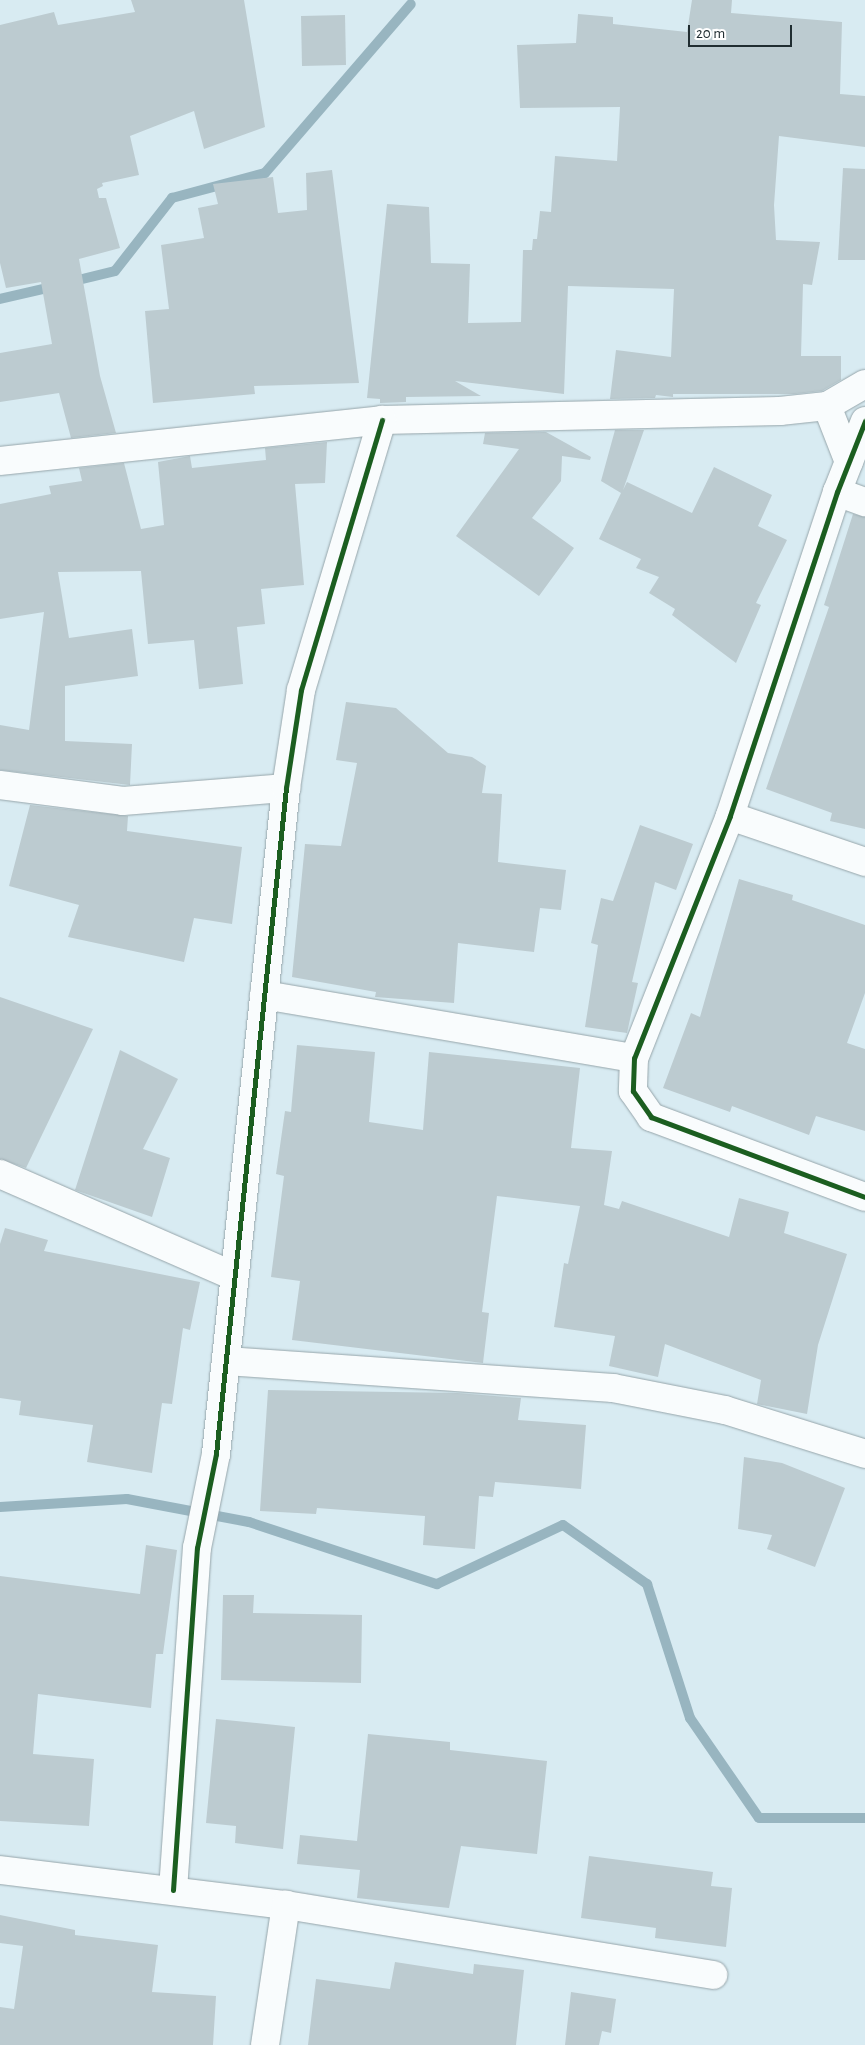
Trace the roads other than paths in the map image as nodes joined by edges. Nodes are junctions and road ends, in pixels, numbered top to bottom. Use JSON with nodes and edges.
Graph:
{"nodes":[{"id":1,"x":865,"y":384,"type":"edge"},
{"id":2,"x":827,"y":406,"type":"junction"},
{"id":3,"x":382,"y":420,"type":"junction"},
{"id":4,"x":865,"y":421,"type":"edge"},
{"id":5,"x":0,"y":461,"type":"edge"},
{"id":6,"x":849,"y":462,"type":"junction"},
{"id":7,"x":837,"y":492,"type":"junction"},
{"id":8,"x":865,"y":502,"type":"edge"},
{"id":9,"x":0,"y":785,"type":"edge"},
{"id":10,"x":286,"y":788,"type":"junction"},
{"id":11,"x":730,"y":816,"type":"junction"},
{"id":12,"x":865,"y":862,"type":"edge"},
{"id":13,"x":264,"y":995,"type":"junction"},
{"id":14,"x":634,"y":1058,"type":"junction"},
{"id":15,"x":0,"y":1174,"type":"edge"},
{"id":16,"x":865,"y":1197,"type":"edge"},
{"id":17,"x":234,"y":1276,"type":"junction"},
{"id":18,"x":226,"y":1361,"type":"junction"},
{"id":19,"x":865,"y":1454,"type":"edge"},
{"id":20,"x":0,"y":1870,"type":"edge"},
{"id":21,"x":173,"y":1890,"type":"junction"},
{"id":22,"x":286,"y":1905,"type":"junction"},
{"id":23,"x":713,"y":1975,"type":"dead end"},
{"id":24,"x":265,"y":2045,"type":"edge"}],
"edges":[{"from":1,"to":2,"type":"street"},
{"from":2,"to":3,"type":"street"},
{"from":2,"to":6,"type":"street"},
{"from":3,"to":5,"type":"street"},
{"from":3,"to":10,"type":"street"},
{"from":4,"to":6,"type":"street"},
{"from":6,"to":7,"type":"street"},
{"from":7,"to":8,"type":"street"},
{"from":7,"to":11,"type":"street"},
{"from":9,"to":10,"type":"street"},
{"from":10,"to":13,"type":"street"},
{"from":11,"to":12,"type":"street"},
{"from":11,"to":14,"type":"street"},
{"from":13,"to":14,"type":"street"},
{"from":13,"to":17,"type":"street"},
{"from":14,"to":16,"type":"street"},
{"from":15,"to":17,"type":"street"},
{"from":17,"to":18,"type":"street"},
{"from":18,"to":19,"type":"street"},
{"from":18,"to":21,"type":"street"},
{"from":20,"to":21,"type":"street"},
{"from":21,"to":22,"type":"street"},
{"from":22,"to":23,"type":"street"},
{"from":22,"to":24,"type":"street"}]}
